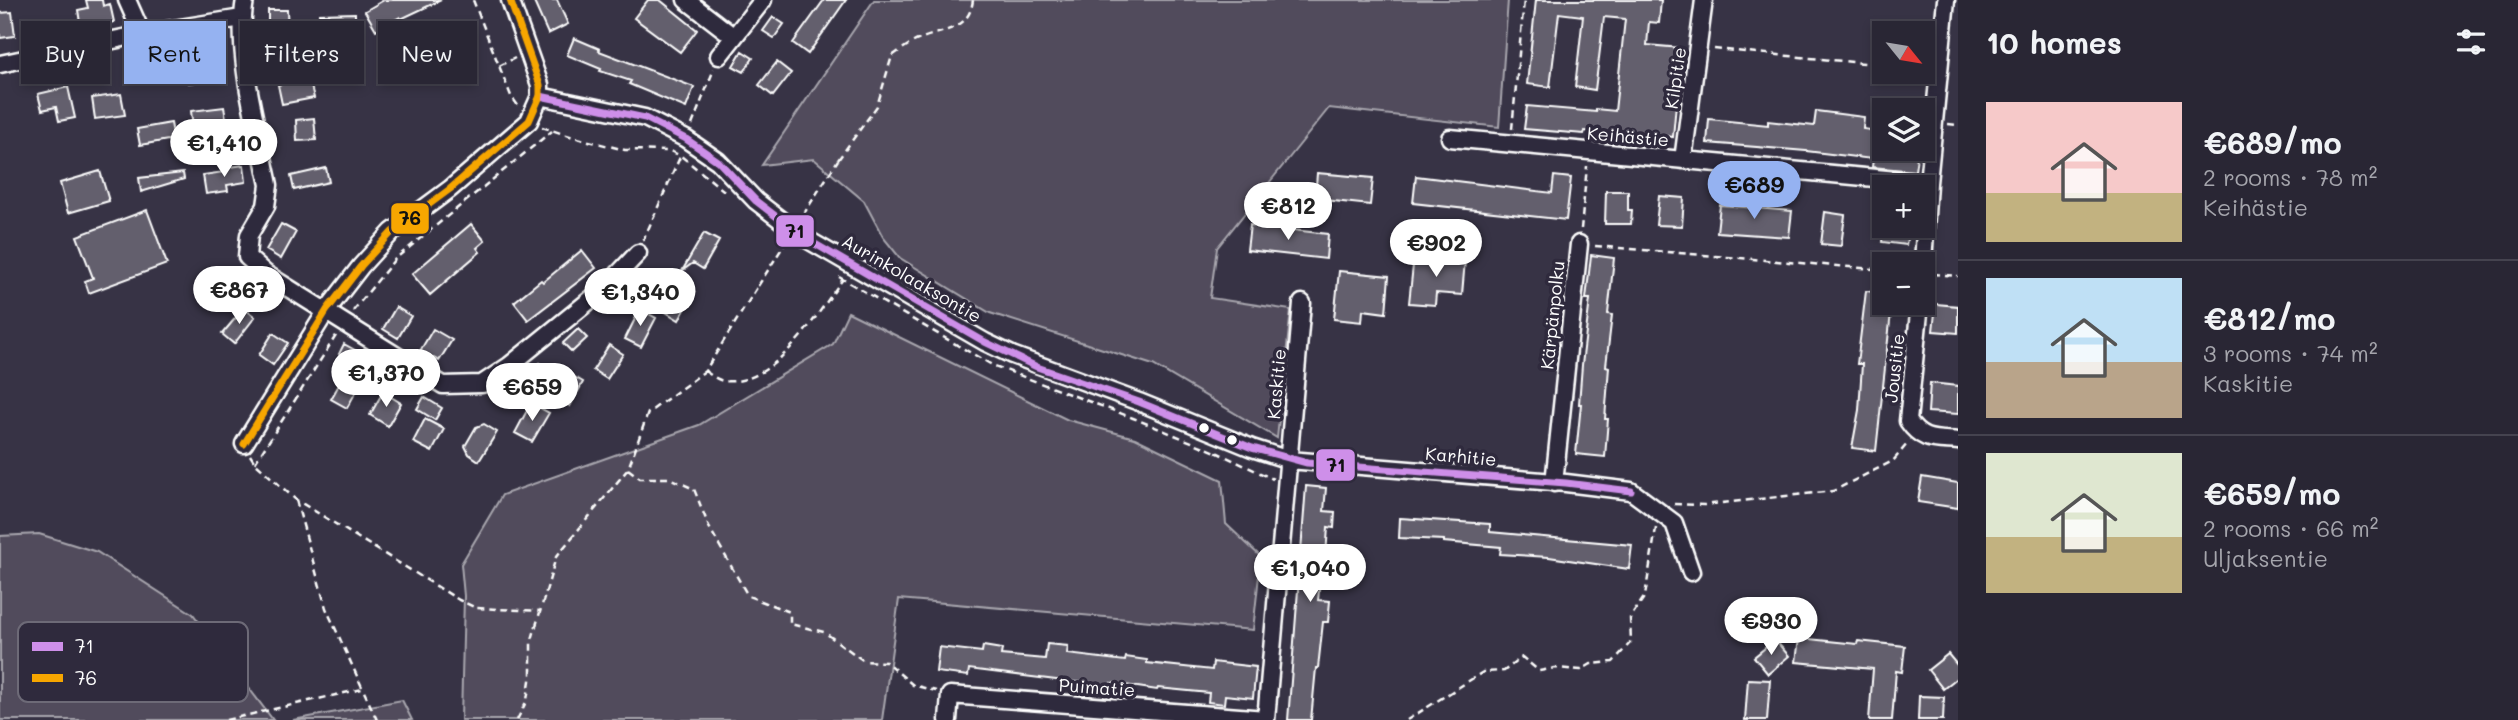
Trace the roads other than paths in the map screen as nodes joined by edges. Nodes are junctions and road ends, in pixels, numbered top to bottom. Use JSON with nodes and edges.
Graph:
{"nodes":[{"id":1,"x":127,"y":0,"type":"edge"},
{"id":2,"x":245,"y":0,"type":"edge"},
{"id":3,"x":510,"y":0,"type":"edge"},
{"id":4,"x":686,"y":0,"type":"edge"},
{"id":5,"x":763,"y":0,"type":"edge"},
{"id":6,"x":1704,"y":0,"type":"edge"},
{"id":7,"x":1946,"y":0,"type":"edge"},
{"id":8,"x":242,"y":18,"type":"junction"},
{"id":9,"x":136,"y":21,"type":"edge"},
{"id":10,"x":223,"y":21,"type":"edge"},
{"id":11,"x":734,"y":37,"type":"junction"},
{"id":12,"x":124,"y":38,"type":"edge"},
{"id":13,"x":719,"y":57,"type":"road end"},
{"id":14,"x":0,"y":64,"type":"edge"},
{"id":15,"x":540,"y":96,"type":"junction"},
{"id":16,"x":1450,"y":138,"type":"dead end"},
{"id":17,"x":1683,"y":160,"type":"junction"},
{"id":18,"x":1929,"y":175,"type":"edge"},
{"id":19,"x":1872,"y":178,"type":"edge"},
{"id":20,"x":1579,"y":244,"type":"road end"},
{"id":21,"x":638,"y":253,"type":"road end"},
{"id":22,"x":1302,"y":303,"type":"dead end"},
{"id":23,"x":327,"y":310,"type":"junction"},
{"id":24,"x":1919,"y":315,"type":"edge"},
{"id":25,"x":1958,"y":441,"type":"edge"},
{"id":26,"x":244,"y":444,"type":"road end"},
{"id":27,"x":1289,"y":460,"type":"junction"},
{"id":28,"x":1554,"y":483,"type":"junction"},
{"id":29,"x":1691,"y":572,"type":"dead end"},
{"id":30,"x":948,"y":720,"type":"edge"},
{"id":31,"x":1266,"y":720,"type":"edge"}],
"edges":[{"from":1,"to":9,"type":"street"},
{"from":2,"to":8,"type":"street"},
{"from":3,"to":15,"type":"street"},
{"from":4,"to":11,"type":"street"},
{"from":5,"to":11,"type":"street"},
{"from":6,"to":17,"type":"street","name":"Kilpitie"},
{"from":7,"to":18,"type":"street"},
{"from":8,"to":10,"type":"street"},
{"from":8,"to":23,"type":"street"},
{"from":11,"to":13,"type":"street"},
{"from":12,"to":14,"type":"street"},
{"from":15,"to":23,"type":"street"},
{"from":15,"to":27,"type":"street","name":"Aurinkolaaksontie"},
{"from":16,"to":17,"type":"street","name":"Keihästie"},
{"from":17,"to":19,"type":"street","name":"Keihästie"},
{"from":20,"to":28,"type":"street","name":"Kärpänpolku"},
{"from":21,"to":23,"type":"street"},
{"from":22,"to":27,"type":"street","name":"Kaskitie"},
{"from":23,"to":26,"type":"street"},
{"from":24,"to":25,"type":"street","name":"Jousitie"},
{"from":27,"to":28,"type":"street","name":"Karhitie"},
{"from":27,"to":31,"type":"street","name":"Kaskitie"},
{"from":28,"to":29,"type":"street","name":"Karhitie"},
{"from":30,"to":31,"type":"street","name":"Puimatie"}]}
